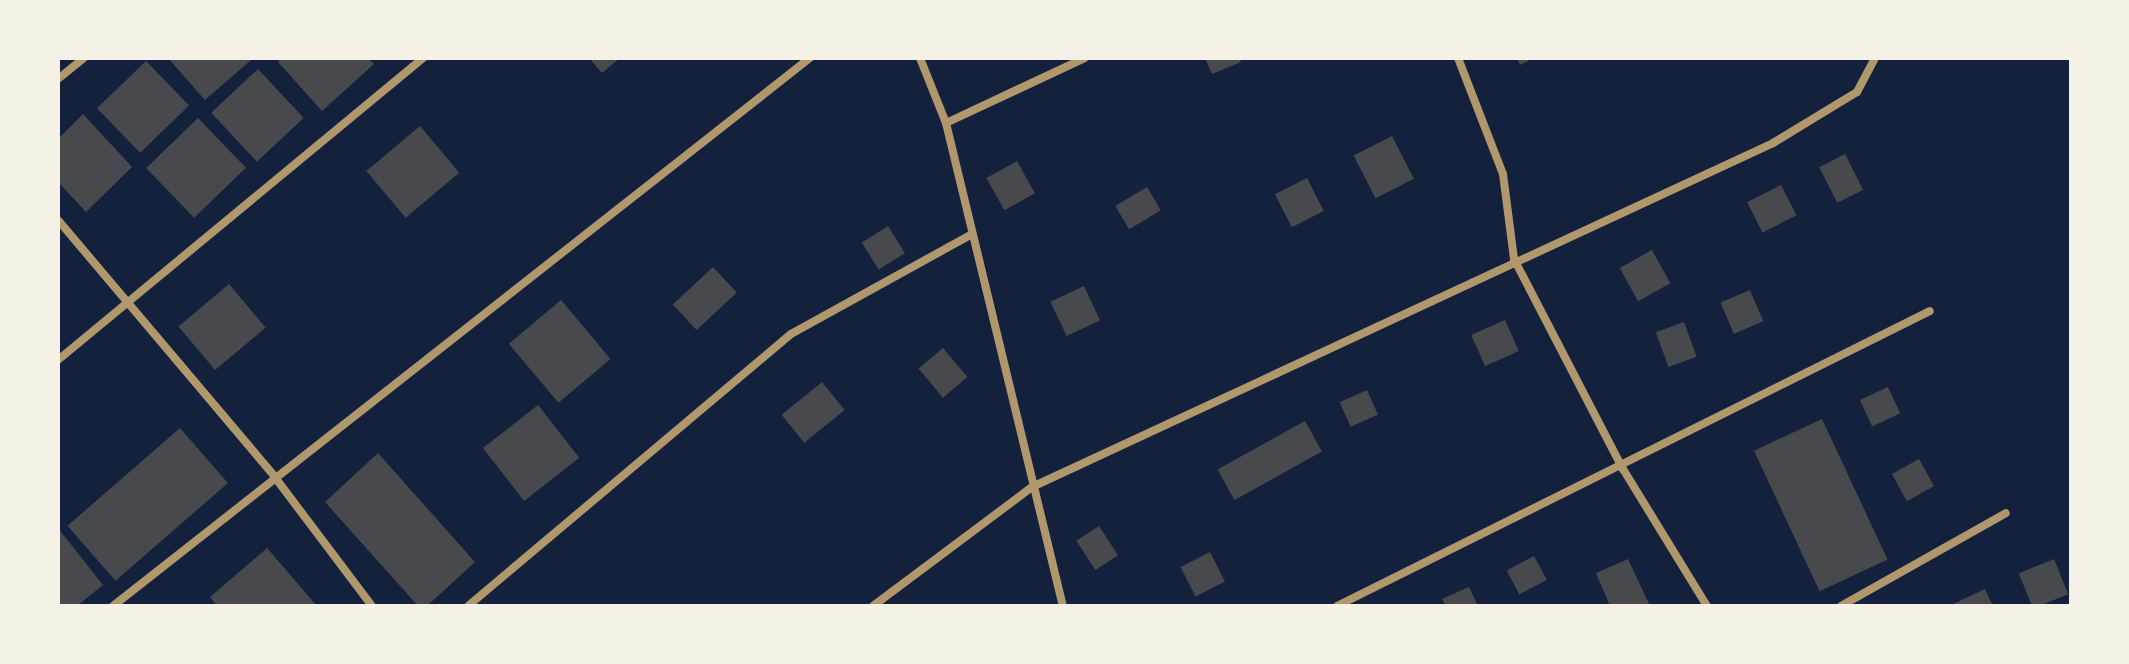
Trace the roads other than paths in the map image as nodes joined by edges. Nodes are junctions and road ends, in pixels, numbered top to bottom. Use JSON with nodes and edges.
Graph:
{"nodes":[{"id":1,"x":84,"y":58,"type":"edge"},
{"id":2,"x":423,"y":58,"type":"edge"},
{"id":3,"x":810,"y":58,"type":"edge"},
{"id":4,"x":920,"y":58,"type":"edge"},
{"id":5,"x":1085,"y":58,"type":"edge"},
{"id":6,"x":1458,"y":58,"type":"edge"},
{"id":7,"x":1875,"y":58,"type":"edge"},
{"id":8,"x":58,"y":79,"type":"edge"},
{"id":9,"x":946,"y":123,"type":"junction"},
{"id":10,"x":58,"y":220,"type":"edge"},
{"id":11,"x":972,"y":234,"type":"junction"},
{"id":12,"x":1514,"y":259,"type":"junction"},
{"id":13,"x":126,"y":306,"type":"junction"},
{"id":14,"x":1930,"y":311,"type":"dead end"},
{"id":15,"x":58,"y":360,"type":"edge"},
{"id":16,"x":1623,"y":469,"type":"junction"},
{"id":17,"x":274,"y":476,"type":"junction"},
{"id":18,"x":1032,"y":487,"type":"junction"},
{"id":19,"x":2006,"y":513,"type":"dead end"},
{"id":20,"x":113,"y":606,"type":"edge"},
{"id":21,"x":372,"y":606,"type":"edge"},
{"id":22,"x":468,"y":606,"type":"edge"},
{"id":23,"x":873,"y":606,"type":"edge"},
{"id":24,"x":1063,"y":606,"type":"edge"},
{"id":25,"x":1337,"y":606,"type":"edge"},
{"id":26,"x":1707,"y":606,"type":"edge"},
{"id":27,"x":1841,"y":606,"type":"edge"}],
"edges":[{"from":1,"to":8,"type":"street"},
{"from":2,"to":13,"type":"street"},
{"from":3,"to":17,"type":"street"},
{"from":4,"to":9,"type":"street"},
{"from":5,"to":9,"type":"street"},
{"from":6,"to":12,"type":"street"},
{"from":7,"to":12,"type":"street"},
{"from":9,"to":11,"type":"street"},
{"from":10,"to":13,"type":"street"},
{"from":11,"to":18,"type":"street"},
{"from":11,"to":22,"type":"street"},
{"from":12,"to":16,"type":"street"},
{"from":12,"to":18,"type":"street"},
{"from":13,"to":15,"type":"street"},
{"from":13,"to":17,"type":"street"},
{"from":14,"to":16,"type":"street"},
{"from":16,"to":25,"type":"street"},
{"from":16,"to":26,"type":"street"},
{"from":17,"to":20,"type":"street"},
{"from":17,"to":21,"type":"street"},
{"from":18,"to":23,"type":"street"},
{"from":18,"to":24,"type":"street"},
{"from":19,"to":27,"type":"street"}]}
